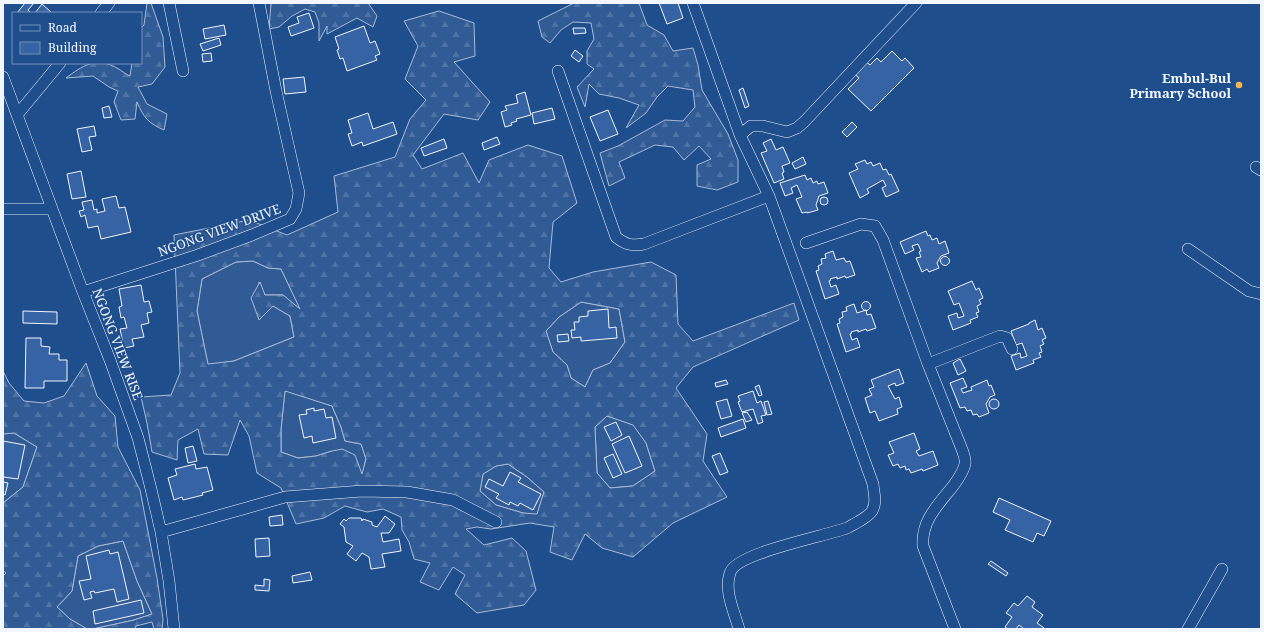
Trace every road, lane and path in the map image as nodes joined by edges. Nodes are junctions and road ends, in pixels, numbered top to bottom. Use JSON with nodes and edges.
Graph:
{"nodes":[{"id":1,"x":109,"y":3,"type":"edge"},
{"id":2,"x":169,"y":3,"type":"edge"},
{"id":3,"x":259,"y":3,"type":"edge"},
{"id":4,"x":693,"y":3,"type":"edge"},
{"id":5,"x":916,"y":3,"type":"edge"},
{"id":6,"x":102,"y":12,"type":"edge"},
{"id":7,"x":59,"y":64,"type":"edge"},
{"id":8,"x":183,"y":71,"type":"dead end"},
{"id":9,"x":558,"y":71,"type":"dead end"},
{"id":10,"x":3,"y":78,"type":"edge"},
{"id":11,"x":17,"y":115,"type":"junction"},
{"id":12,"x":740,"y":135,"type":"junction"},
{"id":13,"x":769,"y":196,"type":"junction"},
{"id":14,"x":3,"y":209,"type":"edge"},
{"id":15,"x":52,"y":209,"type":"junction"},
{"id":16,"x":806,"y":243,"type":"dead end"},
{"id":17,"x":1188,"y":249,"type":"dead end"},
{"id":18,"x":83,"y":292,"type":"junction"},
{"id":19,"x":1261,"y":294,"type":"edge"},
{"id":20,"x":1012,"y":349,"type":"dead end"},
{"id":21,"x":928,"y":364,"type":"junction"},
{"id":22,"x":496,"y":522,"type":"dead end"},
{"id":23,"x":160,"y":532,"type":"junction"},
{"id":24,"x":1222,"y":569,"type":"dead end"},
{"id":25,"x":174,"y":629,"type":"edge"},
{"id":26,"x":739,"y":629,"type":"edge"},
{"id":27,"x":954,"y":629,"type":"edge"},
{"id":28,"x":1188,"y":629,"type":"edge"}],
"edges":[{"from":1,"to":6,"type":"street"},
{"from":2,"to":8,"type":"street"},
{"from":3,"to":18,"type":"street","name":"NGONG VIEW DRIVE"},
{"from":4,"to":12,"type":"street"},
{"from":5,"to":12,"type":"street"},
{"from":7,"to":11,"type":"street"},
{"from":9,"to":13,"type":"street"},
{"from":10,"to":11,"type":"street","name":"NGONG VIEW RISE"},
{"from":11,"to":15,"type":"street","name":"NGONG VIEW RISE"},
{"from":12,"to":13,"type":"street"},
{"from":13,"to":26,"type":"street"},
{"from":14,"to":15,"type":"street"},
{"from":15,"to":18,"type":"street","name":"NGONG VIEW RISE"},
{"from":16,"to":21,"type":"street"},
{"from":17,"to":19,"type":"street"},
{"from":18,"to":23,"type":"street","name":"NGONG VIEW RISE"},
{"from":20,"to":21,"type":"street"},
{"from":21,"to":27,"type":"street"},
{"from":22,"to":23,"type":"street"},
{"from":23,"to":25,"type":"street","name":"NGONG VIEW RISE"},
{"from":24,"to":28,"type":"street"}]}
